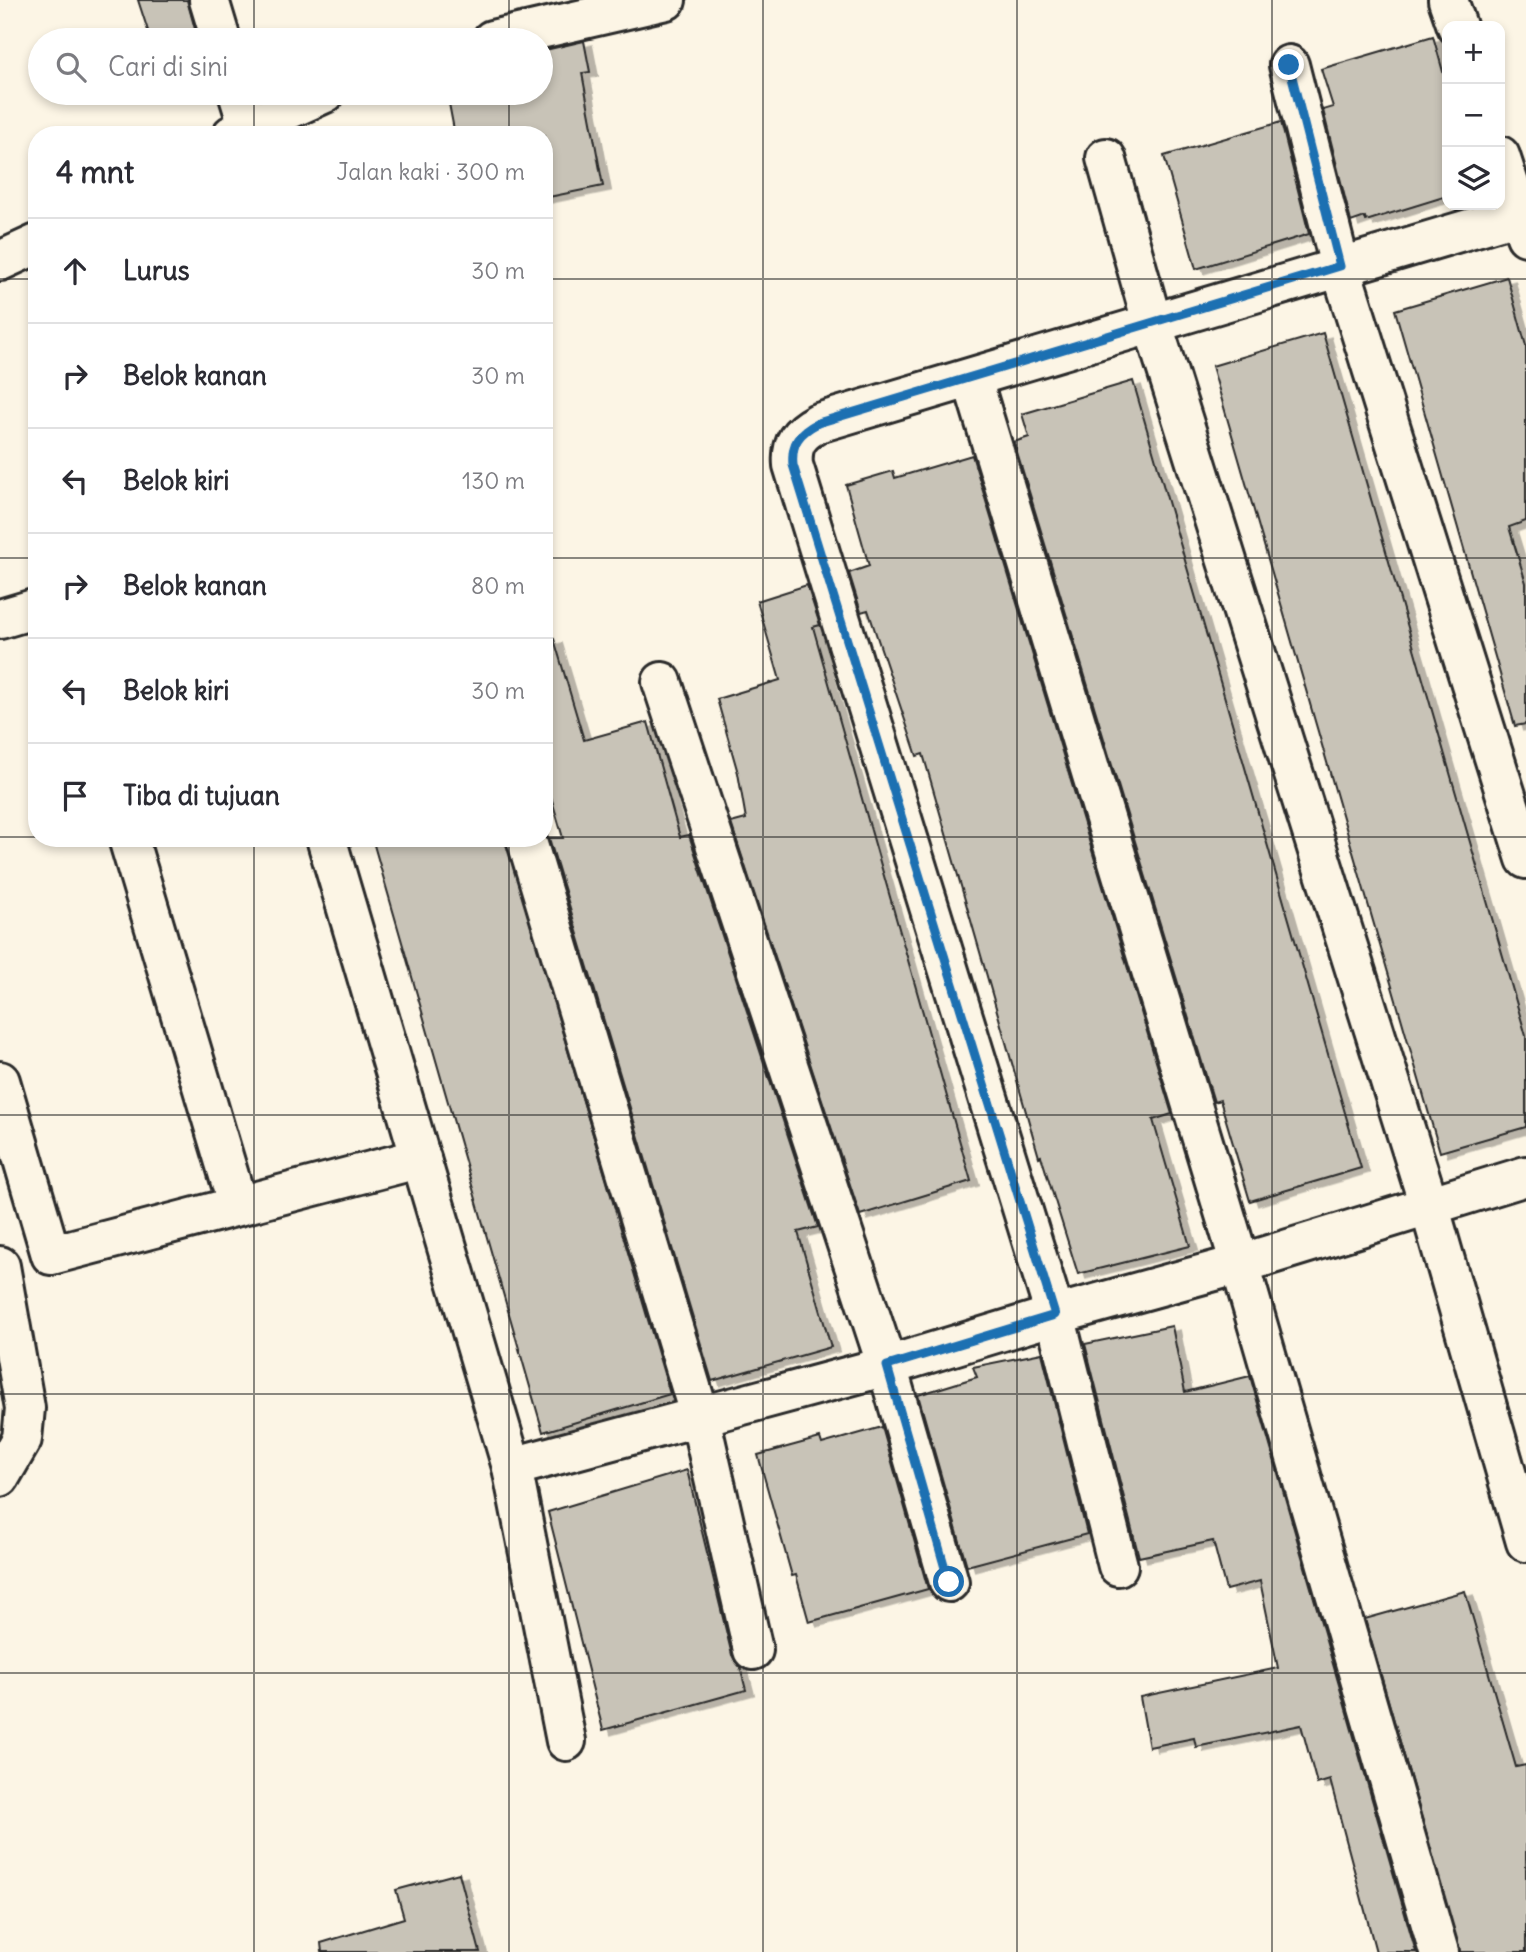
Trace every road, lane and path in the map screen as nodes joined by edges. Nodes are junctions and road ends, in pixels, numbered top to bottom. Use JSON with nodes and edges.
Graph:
{"nodes":[{"id":1,"x":209,"y":0,"type":"edge"},
{"id":2,"x":666,"y":0,"type":"edge"},
{"id":3,"x":1448,"y":0,"type":"edge"},
{"id":4,"x":1455,"y":21,"type":"edge"},
{"id":5,"x":217,"y":28,"type":"edge"},
{"id":6,"x":544,"y":28,"type":"edge"},
{"id":7,"x":1289,"y":65,"type":"dead end"},
{"id":8,"x":284,"y":105,"type":"edge"},
{"id":9,"x":239,"y":118,"type":"edge"},
{"id":10,"x":1106,"y":158,"type":"dead end"},
{"id":11,"x":1505,"y":169,"type":"edge"},
{"id":12,"x":1524,"y":220,"type":"edge"},
{"id":13,"x":28,"y":248,"type":"edge"},
{"id":14,"x":0,"y":261,"type":"edge"},
{"id":15,"x":1340,"y":266,"type":"junction"},
{"id":16,"x":1152,"y":322,"type":"junction"},
{"id":17,"x":972,"y":379,"type":"junction"},
{"id":18,"x":28,"y":611,"type":"edge"},
{"id":19,"x":0,"y":619,"type":"edge"},
{"id":20,"x":662,"y":682,"type":"dead end"},
{"id":21,"x":131,"y":847,"type":"edge"},
{"id":22,"x":329,"y":847,"type":"edge"},
{"id":23,"x":529,"y":847,"type":"edge"},
{"id":24,"x":1526,"y":859,"type":"edge"},
{"id":25,"x":0,"y":1080,"type":"edge"},
{"id":26,"x":421,"y":1158,"type":"junction"},
{"id":27,"x":1526,"y":1176,"type":"edge"},
{"id":28,"x":1429,"y":1205,"type":"junction"},
{"id":29,"x":238,"y":1206,"type":"junction"},
{"id":30,"x":1240,"y":1264,"type":"junction"},
{"id":31,"x":0,"y":1266,"type":"edge"},
{"id":32,"x":1055,"y":1315,"type":"junction"},
{"id":33,"x":887,"y":1366,"type":"junction"},
{"id":34,"x":700,"y":1417,"type":"junction"},
{"id":35,"x":512,"y":1467,"type":"junction"},
{"id":36,"x":0,"y":1477,"type":"edge"},
{"id":37,"x":1526,"y":1542,"type":"edge"},
{"id":38,"x":1118,"y":1566,"type":"dead end"},
{"id":39,"x":949,"y":1582,"type":"dead end"},
{"id":40,"x":753,"y":1650,"type":"dead end"},
{"id":41,"x":566,"y":1741,"type":"dead end"},
{"id":42,"x":1439,"y":1952,"type":"edge"}],
"edges":[{"from":1,"to":5,"type":"street"},
{"from":2,"to":6,"type":"street"},
{"from":3,"to":4,"type":"street"},
{"from":7,"to":15,"type":"street"},
{"from":8,"to":9,"type":"street"},
{"from":10,"to":16,"type":"street"},
{"from":11,"to":12,"type":"street"},
{"from":12,"to":15,"type":"street"},
{"from":13,"to":14,"type":"street"},
{"from":15,"to":16,"type":"street"},
{"from":15,"to":24,"type":"street"},
{"from":16,"to":17,"type":"street"},
{"from":16,"to":28,"type":"street"},
{"from":17,"to":30,"type":"street"},
{"from":17,"to":32,"type":"street"},
{"from":18,"to":19,"type":"street"},
{"from":20,"to":33,"type":"street"},
{"from":21,"to":29,"type":"street"},
{"from":22,"to":26,"type":"street"},
{"from":23,"to":34,"type":"street"},
{"from":25,"to":29,"type":"street"},
{"from":26,"to":29,"type":"street"},
{"from":26,"to":35,"type":"street"},
{"from":27,"to":28,"type":"street"},
{"from":28,"to":30,"type":"street"},
{"from":28,"to":37,"type":"street"},
{"from":30,"to":32,"type":"street"},
{"from":30,"to":42,"type":"street"},
{"from":31,"to":36,"type":"street"},
{"from":32,"to":33,"type":"street"},
{"from":32,"to":38,"type":"street"},
{"from":33,"to":34,"type":"street"},
{"from":33,"to":39,"type":"street"},
{"from":34,"to":35,"type":"street"},
{"from":34,"to":40,"type":"street"},
{"from":35,"to":41,"type":"street"}]}
